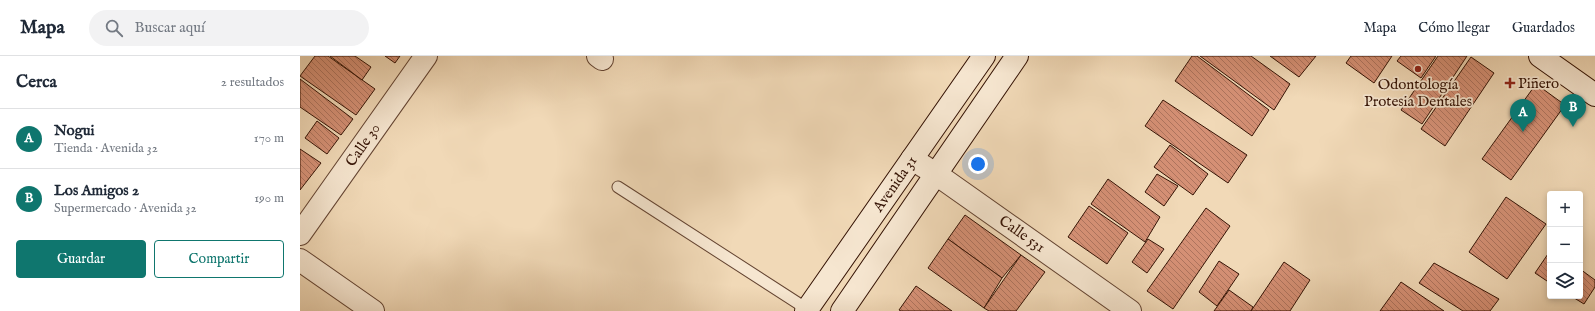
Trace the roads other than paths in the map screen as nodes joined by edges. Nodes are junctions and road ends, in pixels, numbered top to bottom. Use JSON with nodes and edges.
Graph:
{"nodes":[{"id":1,"x":426,"y":56,"type":"edge"},
{"id":2,"x":984,"y":56,"type":"edge"},
{"id":3,"x":1017,"y":56,"type":"edge"},
{"id":4,"x":1540,"y":56,"type":"edge"},
{"id":5,"x":1595,"y":95,"type":"edge"},
{"id":6,"x":912,"y":159,"type":"junction"},
{"id":7,"x":936,"y":174,"type":"junction"},
{"id":8,"x":618,"y":187,"type":"dead end"},
{"id":9,"x":300,"y":234,"type":"edge"},
{"id":10,"x":300,"y":260,"type":"edge"},
{"id":11,"x":806,"y":310,"type":"edge"},
{"id":12,"x":373,"y":311,"type":"edge"},
{"id":13,"x":842,"y":311,"type":"edge"},
{"id":14,"x":1130,"y":311,"type":"edge"}],
"edges":[{"from":1,"to":9,"type":"main road","name":"Calle 30"},
{"from":2,"to":6,"type":"main road","name":"Avenida 31"},
{"from":3,"to":7,"type":"main road","name":"Avenida 31"},
{"from":4,"to":5,"type":"main road"},
{"from":6,"to":7,"type":"main road","name":"Calle 531"},
{"from":6,"to":11,"type":"main road","name":"Avenida 31"},
{"from":7,"to":13,"type":"main road","name":"Avenida 31"},
{"from":7,"to":14,"type":"main road","name":"Calle 531"},
{"from":8,"to":11,"type":"lane"},
{"from":10,"to":12,"type":"main road"}]}
